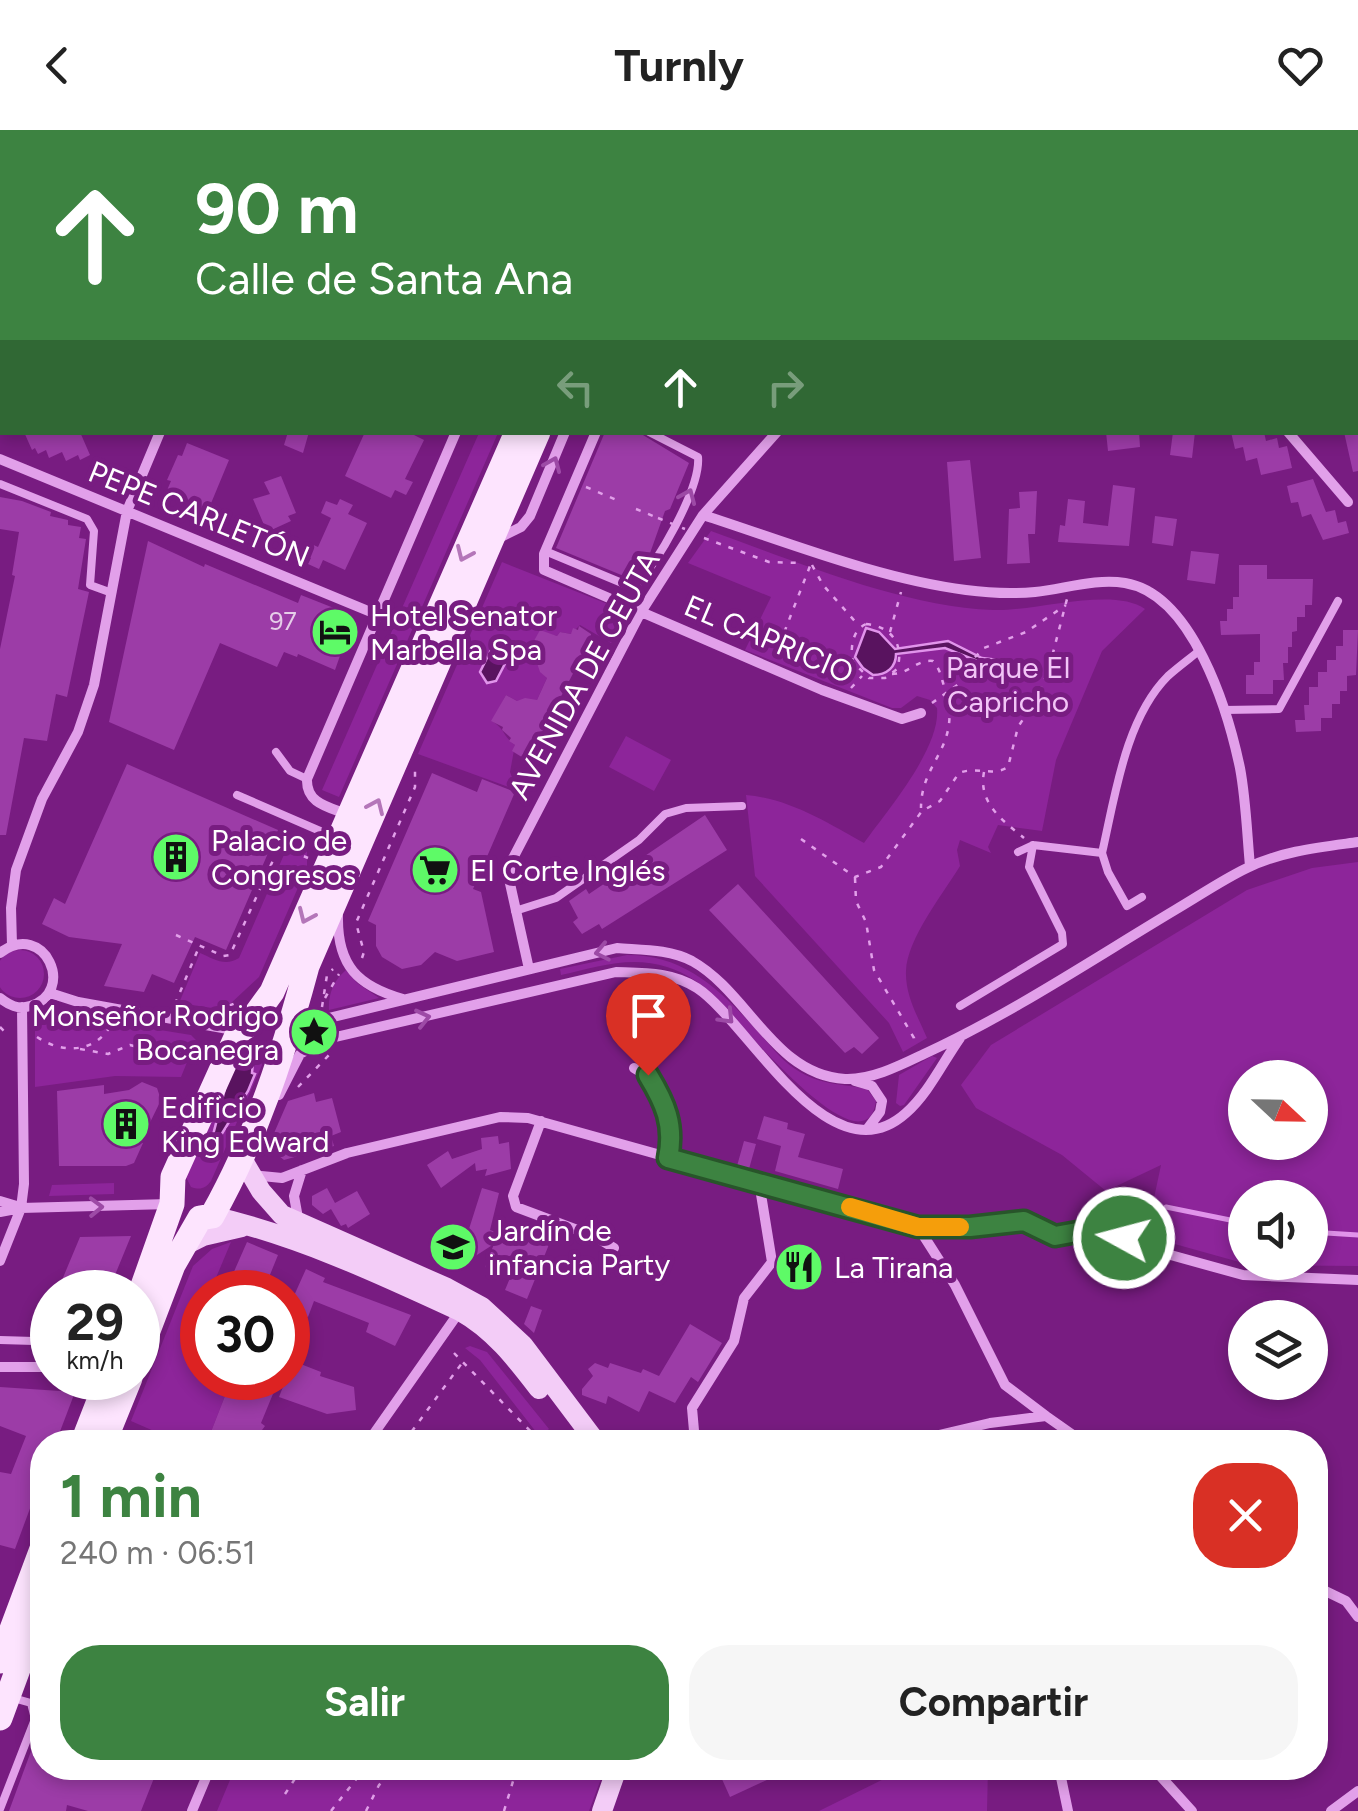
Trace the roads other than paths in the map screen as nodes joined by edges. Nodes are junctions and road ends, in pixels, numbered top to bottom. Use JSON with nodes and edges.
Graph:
{"nodes":[{"id":1,"x":159,"y":435,"type":"edge"},
{"id":2,"x":455,"y":435,"type":"edge"},
{"id":3,"x":515,"y":435,"type":"edge"},
{"id":4,"x":537,"y":435,"type":"edge"},
{"id":5,"x":565,"y":435,"type":"edge"},
{"id":6,"x":595,"y":435,"type":"edge"},
{"id":7,"x":656,"y":435,"type":"edge"},
{"id":8,"x":775,"y":435,"type":"edge"},
{"id":9,"x":1291,"y":435,"type":"edge"},
{"id":10,"x":0,"y":459,"type":"edge"},
{"id":11,"x":0,"y":484,"type":"edge"},
{"id":12,"x":1348,"y":502,"type":"dead end"},
{"id":13,"x":127,"y":511,"type":"junction"},
{"id":14,"x":704,"y":515,"type":"junction"},
{"id":15,"x":492,"y":541,"type":"junction"},
{"id":16,"x":546,"y":551,"type":"junction"},
{"id":17,"x":112,"y":593,"type":"junction"},
{"id":18,"x":1338,"y":600,"type":"dead end"},
{"id":19,"x":642,"y":612,"type":"junction"},
{"id":20,"x":378,"y":615,"type":"junction"},
{"id":21,"x":1199,"y":651,"type":"junction"},
{"id":22,"x":1224,"y":710,"type":"junction"},
{"id":23,"x":921,"y":713,"type":"road end"},
{"id":24,"x":276,"y":752,"type":"dead end"},
{"id":25,"x":307,"y":779,"type":"junction"},
{"id":26,"x":238,"y":794,"type":"dead end"},
{"id":27,"x":742,"y":806,"type":"dead end"},
{"id":28,"x":338,"y":829,"type":"junction"},
{"id":29,"x":1358,"y":842,"type":"edge"},
{"id":30,"x":1033,"y":845,"type":"junction"},
{"id":31,"x":1018,"y":852,"type":"dead end"},
{"id":32,"x":1102,"y":853,"type":"junction"},
{"id":33,"x":1250,"y":866,"type":"junction"},
{"id":34,"x":339,"y":892,"type":"junction"},
{"id":35,"x":1142,"y":897,"type":"dead end"},
{"id":36,"x":515,"y":910,"type":"junction"},
{"id":37,"x":12,"y":946,"type":"junction"},
{"id":38,"x":0,"y":954,"type":"edge"},
{"id":39,"x":529,"y":968,"type":"junction"},
{"id":40,"x":50,"y":993,"type":"junction"},
{"id":41,"x":0,"y":998,"type":"edge"},
{"id":42,"x":404,"y":1000,"type":"junction"},
{"id":43,"x":960,"y":1006,"type":"dead end"},
{"id":44,"x":22,"y":1008,"type":"junction"},
{"id":45,"x":290,"y":1027,"type":"junction"},
{"id":46,"x":243,"y":1037,"type":"junction"},
{"id":47,"x":960,"y":1038,"type":"junction"},
{"id":48,"x":634,"y":1068,"type":"dead end"},
{"id":49,"x":274,"y":1076,"type":"junction"},
{"id":50,"x":848,"y":1079,"type":"junction"},
{"id":51,"x":541,"y":1121,"type":"junction"},
{"id":52,"x":254,"y":1123,"type":"junction"},
{"id":53,"x":867,"y":1129,"type":"junction"},
{"id":54,"x":668,"y":1158,"type":"junction"},
{"id":55,"x":246,"y":1166,"type":"junction"},
{"id":56,"x":302,"y":1170,"type":"junction"},
{"id":57,"x":759,"y":1182,"type":"junction"},
{"id":58,"x":0,"y":1201,"type":"edge"},
{"id":59,"x":172,"y":1204,"type":"junction"},
{"id":60,"x":20,"y":1208,"type":"junction"},
{"id":61,"x":0,"y":1212,"type":"edge"},
{"id":62,"x":206,"y":1217,"type":"junction"},
{"id":63,"x":254,"y":1226,"type":"junction"},
{"id":64,"x":305,"y":1227,"type":"junction"},
{"id":65,"x":918,"y":1227,"type":"junction"},
{"id":66,"x":184,"y":1245,"type":"junction"},
{"id":67,"x":614,"y":1248,"type":"dead end"},
{"id":68,"x":0,"y":1261,"type":"edge"},
{"id":69,"x":149,"y":1270,"type":"edge"},
{"id":70,"x":1358,"y":1280,"type":"edge"},
{"id":71,"x":160,"y":1303,"type":"edge"},
{"id":72,"x":464,"y":1305,"type":"junction"},
{"id":73,"x":0,"y":1340,"type":"edge"},
{"id":74,"x":30,"y":1341,"type":"edge"},
{"id":75,"x":0,"y":1367,"type":"edge"},
{"id":76,"x":30,"y":1368,"type":"edge"},
{"id":77,"x":99,"y":1400,"type":"edge"},
{"id":78,"x":121,"y":1400,"type":"edge"},
{"id":79,"x":1046,"y":1416,"type":"junction"},
{"id":80,"x":88,"y":1430,"type":"edge"},
{"id":81,"x":109,"y":1430,"type":"edge"},
{"id":82,"x":376,"y":1430,"type":"edge"},
{"id":83,"x":570,"y":1430,"type":"edge"},
{"id":84,"x":587,"y":1430,"type":"edge"},
{"id":85,"x":694,"y":1430,"type":"edge"},
{"id":86,"x":963,"y":1430,"type":"edge"},
{"id":87,"x":1065,"y":1430,"type":"edge"},
{"id":88,"x":30,"y":1581,"type":"edge"},
{"id":89,"x":1328,"y":1592,"type":"edge"},
{"id":90,"x":1358,"y":1616,"type":"edge"},
{"id":91,"x":30,"y":1646,"type":"edge"},
{"id":92,"x":0,"y":1660,"type":"edge"},
{"id":93,"x":13,"y":1706,"type":"edge"},
{"id":94,"x":30,"y":1733,"type":"edge"},
{"id":95,"x":205,"y":1780,"type":"edge"},
{"id":96,"x":613,"y":1780,"type":"edge"},
{"id":97,"x":626,"y":1780,"type":"edge"},
{"id":98,"x":1062,"y":1780,"type":"edge"},
{"id":99,"x":1164,"y":1780,"type":"edge"},
{"id":100,"x":1358,"y":1791,"type":"edge"},
{"id":101,"x":0,"y":1809,"type":"edge"},
{"id":102,"x":192,"y":1811,"type":"edge"},
{"id":103,"x":602,"y":1811,"type":"edge"},
{"id":104,"x":615,"y":1811,"type":"edge"},
{"id":105,"x":1068,"y":1811,"type":"edge"},
{"id":106,"x":1192,"y":1811,"type":"edge"},
{"id":107,"x":1331,"y":1811,"type":"edge"}],
"edges":[{"from":1,"to":13,"type":"street"},
{"from":2,"to":20,"type":"street"},
{"from":3,"to":28,"type":"main road","one_way":true},
{"from":4,"to":15,"type":"main road"},
{"from":15,"to":5,"type":"street","one_way":true},
{"from":6,"to":16,"type":"street"},
{"from":16,"to":7,"type":"lane","one_way":true},
{"from":8,"to":14,"type":"street","name":"AVENIDA DE CEUTA"},
{"from":9,"to":12,"type":"street"},
{"from":10,"to":13,"type":"street","name":"PEPE CARLETÓN"},
{"from":11,"to":17,"type":"lane"},
{"from":13,"to":17,"type":"street"},
{"from":13,"to":20,"type":"street","name":"PEPE CARLETÓN"},
{"from":14,"to":19,"type":"street","name":"AVENIDA DE CEUTA"},
{"from":14,"to":21,"type":"street"},
{"from":34,"to":15,"type":"main road","one_way":true},
{"from":16,"to":19,"type":"street","name":"EL CAPRICIO"},
{"from":17,"to":37,"type":"street"},
{"from":18,"to":22,"type":"lane"},
{"from":19,"to":23,"type":"street","name":"EL CAPRICIO"},
{"from":19,"to":36,"type":"street","name":"AVENIDA DE CEUTA"},
{"from":20,"to":25,"type":"street"},
{"from":21,"to":22,"type":"street"},
{"from":21,"to":32,"type":"lane"},
{"from":22,"to":33,"type":"street"},
{"from":24,"to":25,"type":"lane"},
{"from":25,"to":28,"type":"street"},
{"from":26,"to":28,"type":"lane"},
{"from":27,"to":36,"type":"lane"},
{"from":28,"to":46,"type":"main road","one_way":true},
{"from":29,"to":33,"type":"street"},
{"from":30,"to":31,"type":"lane"},
{"from":30,"to":32,"type":"lane"},
{"from":30,"to":43,"type":"lane"},
{"from":32,"to":35,"type":"lane"},
{"from":33,"to":47,"type":"street"},
{"from":34,"to":42,"type":"street"},
{"from":34,"to":45,"type":"main road"},
{"from":36,"to":39,"type":"street","name":"AVENIDA DE CEUTA"},
{"from":37,"to":38,"type":"street"},
{"from":37,"to":40,"type":"street"},
{"from":39,"to":42,"type":"street"},
{"from":50,"to":39,"type":"street","one_way":true},
{"from":40,"to":44,"type":"street"},
{"from":40,"to":46,"type":"street"},
{"from":41,"to":44,"type":"street"},
{"from":42,"to":45,"type":"street"},
{"from":44,"to":60,"type":"street"},
{"from":45,"to":46,"type":"main road"},
{"from":45,"to":49,"type":"main road"},
{"from":46,"to":49,"type":"main road"},
{"from":46,"to":59,"type":"main road"},
{"from":47,"to":50,"type":"street"},
{"from":47,"to":53,"type":"street"},
{"from":48,"to":54,"type":"street"},
{"from":49,"to":52,"type":"main road"},
{"from":50,"to":53,"type":"street"},
{"from":51,"to":54,"type":"street"},
{"from":51,"to":56,"type":"street"},
{"from":51,"to":67,"type":"street"},
{"from":52,"to":53,"type":"street","one_way":true},
{"from":52,"to":55,"type":"main road"},
{"from":54,"to":57,"type":"street"},
{"from":55,"to":56,"type":"street"},
{"from":55,"to":62,"type":"main road"},
{"from":55,"to":64,"type":"main road"},
{"from":56,"to":64,"type":"street"},
{"from":57,"to":65,"type":"street"},
{"from":57,"to":85,"type":"street"},
{"from":58,"to":60,"type":"street"},
{"from":60,"to":59,"type":"street","one_way":true},
{"from":59,"to":62,"type":"main road"},
{"from":59,"to":69,"type":"main road"},
{"from":60,"to":61,"type":"street"},
{"from":60,"to":68,"type":"street"},
{"from":62,"to":63,"type":"main road"},
{"from":62,"to":66,"type":"main road"},
{"from":63,"to":66,"type":"main road"},
{"from":63,"to":72,"type":"main road"},
{"from":64,"to":72,"type":"main road"},
{"from":65,"to":70,"type":"street"},
{"from":65,"to":79,"type":"street"},
{"from":66,"to":71,"type":"main road"},
{"from":72,"to":82,"type":"street"},
{"from":72,"to":83,"type":"main road"},
{"from":72,"to":84,"type":"main road"},
{"from":73,"to":74,"type":"lane"},
{"from":75,"to":76,"type":"street"},
{"from":77,"to":80,"type":"main road"},
{"from":78,"to":81,"type":"main road"},
{"from":79,"to":86,"type":"street"},
{"from":79,"to":87,"type":"street"},
{"from":88,"to":92,"type":"main road"},
{"from":89,"to":90,"type":"street"},
{"from":91,"to":93,"type":"main road"},
{"from":94,"to":101,"type":"lane"},
{"from":95,"to":102,"type":"street"},
{"from":96,"to":103,"type":"main road"},
{"from":97,"to":104,"type":"main road"},
{"from":98,"to":105,"type":"street"},
{"from":99,"to":106,"type":"street"},
{"from":100,"to":107,"type":"street"}]}
